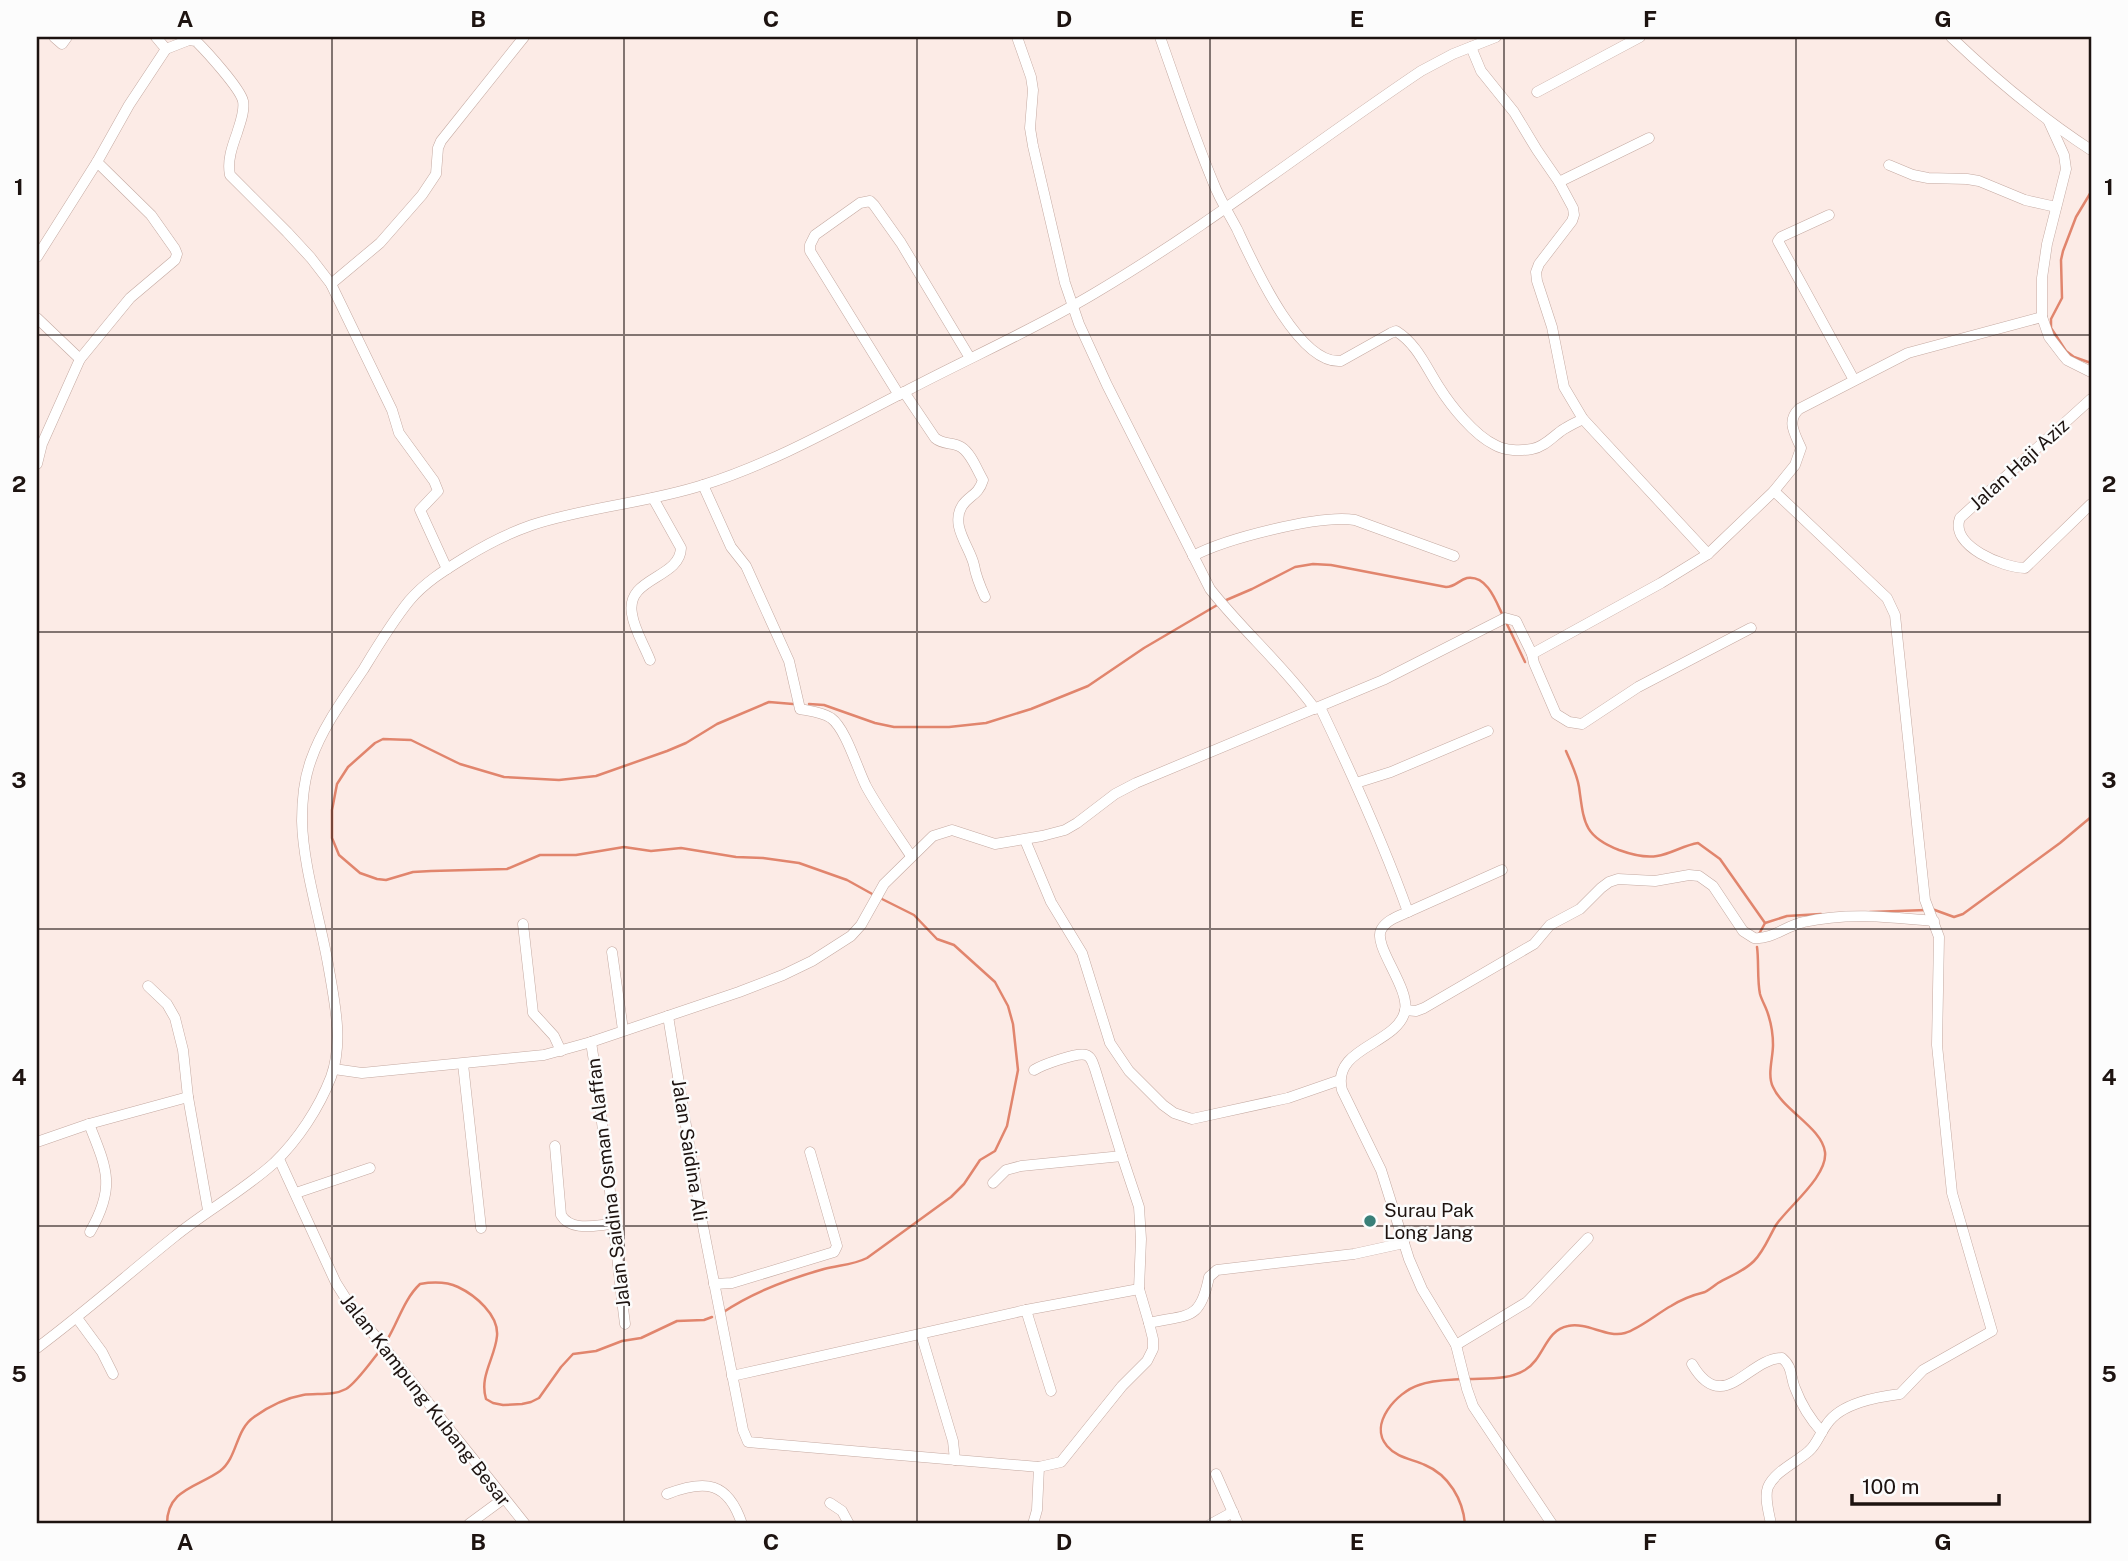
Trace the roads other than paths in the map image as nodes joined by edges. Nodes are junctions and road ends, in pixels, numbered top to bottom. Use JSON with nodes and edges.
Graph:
{"nodes":[{"id":1,"x":54,"y":37,"type":"edge"},
{"id":2,"x":67,"y":37,"type":"edge"},
{"id":3,"x":156,"y":37,"type":"edge"},
{"id":4,"x":524,"y":37,"type":"edge"},
{"id":5,"x":1017,"y":37,"type":"edge"},
{"id":6,"x":1160,"y":37,"type":"edge"},
{"id":7,"x":1496,"y":37,"type":"edge"},
{"id":8,"x":1640,"y":37,"type":"edge"},
{"id":9,"x":1951,"y":37,"type":"edge"},
{"id":10,"x":1471,"y":47,"type":"junction"},
{"id":11,"x":166,"y":50,"type":"junction"},
{"id":12,"x":1537,"y":92,"type":"dead end"},
{"id":13,"x":2049,"y":122,"type":"junction"},
{"id":14,"x":1649,"y":138,"type":"dead end"},
{"id":15,"x":2091,"y":150,"type":"edge"},
{"id":16,"x":97,"y":162,"type":"junction"},
{"id":17,"x":1889,"y":165,"type":"dead end"},
{"id":18,"x":1559,"y":182,"type":"junction"},
{"id":19,"x":2056,"y":207,"type":"junction"},
{"id":20,"x":1226,"y":208,"type":"junction"},
{"id":21,"x":1829,"y":215,"type":"dead end"},
{"id":22,"x":37,"y":257,"type":"edge"},
{"id":23,"x":331,"y":284,"type":"junction"},
{"id":24,"x":1072,"y":306,"type":"junction"},
{"id":25,"x":2042,"y":317,"type":"junction"},
{"id":26,"x":37,"y":318,"type":"edge"},
{"id":27,"x":970,"y":358,"type":"junction"},
{"id":28,"x":80,"y":359,"type":"junction"},
{"id":29,"x":2091,"y":372,"type":"edge"},
{"id":30,"x":1854,"y":380,"type":"junction"},
{"id":31,"x":902,"y":393,"type":"junction"},
{"id":32,"x":2091,"y":399,"type":"edge"},
{"id":33,"x":1583,"y":419,"type":"junction"},
{"id":34,"x":39,"y":444,"type":"edge"},
{"id":35,"x":37,"y":464,"type":"edge"},
{"id":36,"x":703,"y":485,"type":"junction"},
{"id":37,"x":1774,"y":491,"type":"junction"},
{"id":38,"x":653,"y":498,"type":"junction"},
{"id":39,"x":2091,"y":504,"type":"edge"},
{"id":40,"x":1708,"y":554,"type":"junction"},
{"id":41,"x":1193,"y":556,"type":"junction"},
{"id":42,"x":1454,"y":556,"type":"dead end"},
{"id":43,"x":447,"y":569,"type":"junction"},
{"id":44,"x":985,"y":597,"type":"dead end"},
{"id":45,"x":1751,"y":628,"type":"dead end"},
{"id":46,"x":1532,"y":654,"type":"junction"},
{"id":47,"x":650,"y":660,"type":"dead end"},
{"id":48,"x":1318,"y":708,"type":"junction"},
{"id":49,"x":1488,"y":731,"type":"dead end"},
{"id":50,"x":1356,"y":783,"type":"junction"},
{"id":51,"x":1025,"y":840,"type":"junction"},
{"id":52,"x":911,"y":856,"type":"junction"},
{"id":53,"x":1502,"y":870,"type":"dead end"},
{"id":54,"x":1408,"y":912,"type":"junction"},
{"id":55,"x":1932,"y":917,"type":"junction"},
{"id":56,"x":523,"y":924,"type":"dead end"},
{"id":57,"x":612,"y":952,"type":"dead end"},
{"id":58,"x":148,"y":986,"type":"dead end"},
{"id":59,"x":1405,"y":1010,"type":"junction"},
{"id":60,"x":668,"y":1016,"type":"junction"},
{"id":61,"x":622,"y":1030,"type":"junction"},
{"id":62,"x":591,"y":1042,"type":"junction"},
{"id":63,"x":561,"y":1051,"type":"junction"},
{"id":64,"x":463,"y":1064,"type":"junction"},
{"id":65,"x":334,"y":1069,"type":"junction"},
{"id":66,"x":1034,"y":1070,"type":"dead end"},
{"id":67,"x":1340,"y":1080,"type":"junction"},
{"id":68,"x":188,"y":1097,"type":"junction"},
{"id":69,"x":89,"y":1124,"type":"junction"},
{"id":70,"x":37,"y":1142,"type":"edge"},
{"id":71,"x":555,"y":1146,"type":"dead end"},
{"id":72,"x":810,"y":1152,"type":"dead end"},
{"id":73,"x":1122,"y":1156,"type":"junction"},
{"id":74,"x":279,"y":1159,"type":"junction"},
{"id":75,"x":370,"y":1168,"type":"dead end"},
{"id":76,"x":993,"y":1183,"type":"dead end"},
{"id":77,"x":296,"y":1193,"type":"junction"},
{"id":78,"x":208,"y":1210,"type":"junction"},
{"id":79,"x":613,"y":1224,"type":"junction"},
{"id":80,"x":481,"y":1228,"type":"dead end"},
{"id":81,"x":90,"y":1232,"type":"dead end"},
{"id":82,"x":1588,"y":1238,"type":"dead end"},
{"id":83,"x":1404,"y":1243,"type":"junction"},
{"id":84,"x":714,"y":1284,"type":"junction"},
{"id":85,"x":1139,"y":1289,"type":"junction"},
{"id":86,"x":1026,"y":1310,"type":"junction"},
{"id":87,"x":77,"y":1318,"type":"junction"},
{"id":88,"x":625,"y":1324,"type":"dead end"},
{"id":89,"x":1149,"y":1324,"type":"junction"},
{"id":90,"x":921,"y":1334,"type":"junction"},
{"id":91,"x":1456,"y":1345,"type":"junction"},
{"id":92,"x":37,"y":1348,"type":"edge"},
{"id":93,"x":1692,"y":1364,"type":"dead end"},
{"id":94,"x":113,"y":1374,"type":"dead end"},
{"id":95,"x":732,"y":1376,"type":"junction"},
{"id":96,"x":1051,"y":1391,"type":"dead end"},
{"id":97,"x":1822,"y":1432,"type":"junction"},
{"id":98,"x":955,"y":1460,"type":"junction"},
{"id":99,"x":1039,"y":1467,"type":"junction"},
{"id":100,"x":1216,"y":1474,"type":"dead end"},
{"id":101,"x":667,"y":1494,"type":"dead end"},
{"id":102,"x":503,"y":1499,"type":"junction"},
{"id":103,"x":830,"y":1503,"type":"dead end"},
{"id":104,"x":1233,"y":1512,"type":"junction"},
{"id":105,"x":469,"y":1524,"type":"edge"},
{"id":106,"x":524,"y":1524,"type":"edge"},
{"id":107,"x":742,"y":1524,"type":"edge"},
{"id":108,"x":849,"y":1524,"type":"edge"},
{"id":109,"x":1033,"y":1524,"type":"edge"},
{"id":110,"x":1211,"y":1524,"type":"edge"},
{"id":111,"x":1238,"y":1524,"type":"edge"},
{"id":112,"x":1552,"y":1524,"type":"edge"},
{"id":113,"x":1771,"y":1524,"type":"edge"}],
"edges":[{"from":1,"to":2,"type":"street"},
{"from":3,"to":11,"type":"street"},
{"from":4,"to":23,"type":"street"},
{"from":5,"to":24,"type":"street"},
{"from":6,"to":20,"type":"street"},
{"from":7,"to":10,"type":"street"},
{"from":8,"to":12,"type":"street"},
{"from":9,"to":13,"type":"street"},
{"from":10,"to":18,"type":"street"},
{"from":10,"to":20,"type":"street"},
{"from":11,"to":16,"type":"street"},
{"from":11,"to":23,"type":"street"},
{"from":13,"to":15,"type":"street"},
{"from":13,"to":19,"type":"street"},
{"from":14,"to":18,"type":"street"},
{"from":16,"to":22,"type":"street"},
{"from":16,"to":28,"type":"street"},
{"from":17,"to":19,"type":"street"},
{"from":18,"to":33,"type":"street"},
{"from":19,"to":25,"type":"street"},
{"from":20,"to":24,"type":"street"},
{"from":20,"to":33,"type":"street"},
{"from":21,"to":30,"type":"street"},
{"from":23,"to":43,"type":"street"},
{"from":24,"to":27,"type":"street"},
{"from":24,"to":41,"type":"street"},
{"from":25,"to":29,"type":"street"},
{"from":25,"to":30,"type":"street"},
{"from":26,"to":28,"type":"street"},
{"from":27,"to":31,"type":"street"},
{"from":27,"to":31,"type":"street"},
{"from":28,"to":34,"type":"street"},
{"from":30,"to":37,"type":"street"},
{"from":31,"to":36,"type":"street"},
{"from":31,"to":44,"type":"street"},
{"from":32,"to":39,"type":"street","name":"Jalan Haji Aziz"},
{"from":33,"to":40,"type":"street"},
{"from":34,"to":35,"type":"street"},
{"from":36,"to":38,"type":"street"},
{"from":36,"to":52,"type":"street"},
{"from":37,"to":40,"type":"street"},
{"from":37,"to":55,"type":"street"},
{"from":38,"to":43,"type":"street"},
{"from":38,"to":47,"type":"street"},
{"from":40,"to":46,"type":"street"},
{"from":41,"to":42,"type":"street"},
{"from":41,"to":48,"type":"street"},
{"from":43,"to":65,"type":"street"},
{"from":45,"to":46,"type":"street"},
{"from":46,"to":48,"type":"street"},
{"from":48,"to":50,"type":"street"},
{"from":48,"to":51,"type":"street"},
{"from":49,"to":50,"type":"street"},
{"from":50,"to":54,"type":"street"},
{"from":51,"to":52,"type":"street"},
{"from":51,"to":67,"type":"street"},
{"from":52,"to":60,"type":"street"},
{"from":53,"to":54,"type":"street"},
{"from":54,"to":59,"type":"street"},
{"from":55,"to":59,"type":"street"},
{"from":55,"to":97,"type":"street"},
{"from":56,"to":63,"type":"street"},
{"from":57,"to":61,"type":"street"},
{"from":58,"to":68,"type":"street"},
{"from":59,"to":67,"type":"street"},
{"from":60,"to":61,"type":"street"},
{"from":60,"to":84,"type":"street","name":"Jalan Saidina Ali"},
{"from":61,"to":62,"type":"street"},
{"from":62,"to":63,"type":"street"},
{"from":62,"to":79,"type":"street","name":"Jalan Saidina Osman Alaffan"},
{"from":63,"to":64,"type":"street"},
{"from":64,"to":65,"type":"street"},
{"from":64,"to":80,"type":"street"},
{"from":65,"to":74,"type":"street"},
{"from":66,"to":73,"type":"street"},
{"from":67,"to":83,"type":"street"},
{"from":68,"to":69,"type":"street"},
{"from":68,"to":78,"type":"street"},
{"from":69,"to":70,"type":"street"},
{"from":69,"to":81,"type":"street"},
{"from":71,"to":79,"type":"street"},
{"from":72,"to":84,"type":"street"},
{"from":73,"to":76,"type":"street"},
{"from":73,"to":85,"type":"street"},
{"from":74,"to":77,"type":"street","name":"Jalan Kampung Kubang Besar"},
{"from":74,"to":78,"type":"street"},
{"from":75,"to":77,"type":"street"},
{"from":77,"to":102,"type":"street","name":"Jalan Kampung Kubang Besar"},
{"from":78,"to":87,"type":"street"},
{"from":79,"to":88,"type":"street","name":"Jalan Saidina Osman Alaffan"},
{"from":82,"to":91,"type":"street"},
{"from":83,"to":89,"type":"street"},
{"from":83,"to":91,"type":"street"},
{"from":84,"to":95,"type":"street","name":"Jalan Saidina Ali"},
{"from":85,"to":86,"type":"street"},
{"from":85,"to":89,"type":"street"},
{"from":86,"to":90,"type":"street"},
{"from":86,"to":96,"type":"street"},
{"from":87,"to":92,"type":"street"},
{"from":87,"to":94,"type":"street"},
{"from":89,"to":99,"type":"street"},
{"from":90,"to":95,"type":"street"},
{"from":90,"to":98,"type":"street"},
{"from":91,"to":112,"type":"street"},
{"from":93,"to":97,"type":"street"},
{"from":95,"to":98,"type":"street","name":"Jalan Saidina Ali"},
{"from":97,"to":113,"type":"street"},
{"from":98,"to":99,"type":"street"},
{"from":99,"to":109,"type":"street"},
{"from":100,"to":104,"type":"street"},
{"from":101,"to":107,"type":"street"},
{"from":102,"to":105,"type":"street"},
{"from":102,"to":106,"type":"street","name":"Jalan Kampung Kubang Besar"},
{"from":103,"to":108,"type":"street"},
{"from":104,"to":110,"type":"street"},
{"from":104,"to":111,"type":"street"}]}
